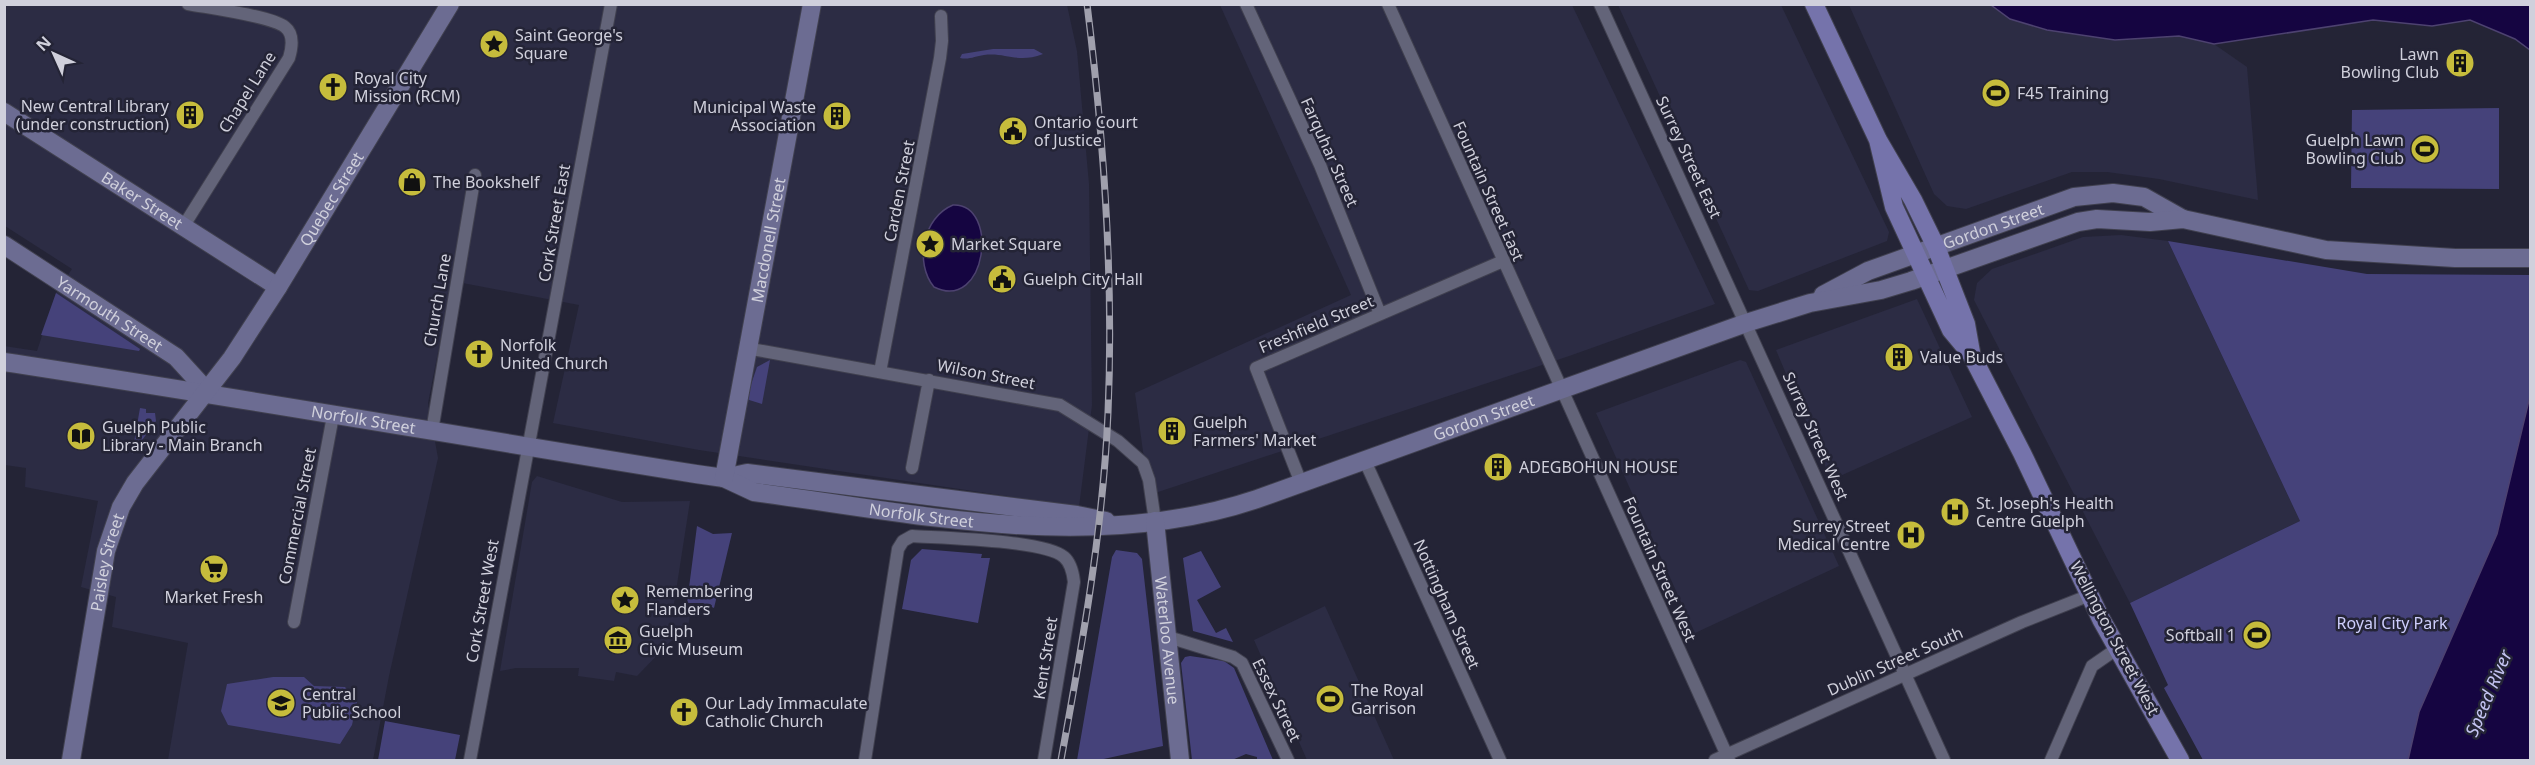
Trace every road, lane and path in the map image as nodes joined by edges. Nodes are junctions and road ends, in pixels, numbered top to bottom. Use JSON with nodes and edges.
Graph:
{"nodes":[{"id":1,"x":189,"y":4,"type":"edge"},
{"id":2,"x":450,"y":4,"type":"edge"},
{"id":3,"x":611,"y":4,"type":"edge"},
{"id":4,"x":812,"y":4,"type":"edge"},
{"id":5,"x":1245,"y":4,"type":"edge"},
{"id":6,"x":1388,"y":4,"type":"edge"},
{"id":7,"x":1600,"y":4,"type":"edge"},
{"id":8,"x":1814,"y":4,"type":"edge"},
{"id":9,"x":940,"y":16,"type":"dead end"},
{"id":10,"x":4,"y":112,"type":"edge"},
{"id":11,"x":1878,"y":140,"type":"junction"},
{"id":12,"x":475,"y":175,"type":"dead end"},
{"id":13,"x":2183,"y":219,"type":"junction"},
{"id":14,"x":183,"y":227,"type":"junction"},
{"id":15,"x":4,"y":245,"type":"edge"},
{"id":16,"x":1936,"y":247,"type":"junction"},
{"id":17,"x":1917,"y":253,"type":"junction"},
{"id":18,"x":2530,"y":258,"type":"edge"},
{"id":19,"x":1503,"y":261,"type":"junction"},
{"id":20,"x":1945,"y":270,"type":"junction"},
{"id":21,"x":1926,"y":277,"type":"junction"},
{"id":22,"x":278,"y":287,"type":"junction"},
{"id":23,"x":1810,"y":303,"type":"junction"},
{"id":24,"x":1380,"y":314,"type":"junction"},
{"id":25,"x":1746,"y":323,"type":"junction"},
{"id":26,"x":746,"y":348,"type":"junction"},
{"id":27,"x":1971,"y":354,"type":"junction"},
{"id":28,"x":4,"y":362,"type":"edge"},
{"id":29,"x":880,"y":372,"type":"junction"},
{"id":30,"x":929,"y":380,"type":"junction"},
{"id":31,"x":1561,"y":391,"type":"junction"},
{"id":32,"x":208,"y":392,"type":"junction"},
{"id":33,"x":333,"y":416,"type":"junction"},
{"id":34,"x":432,"y":431,"type":"junction"},
{"id":35,"x":527,"y":447,"type":"junction"},
{"id":36,"x":1365,"y":461,"type":"junction"},
{"id":37,"x":912,"y":468,"type":"dead end"},
{"id":38,"x":724,"y":478,"type":"junction"},
{"id":39,"x":1301,"y":483,"type":"junction"},
{"id":40,"x":1155,"y":521,"type":"junction"},
{"id":41,"x":2090,"y":595,"type":"junction"},
{"id":42,"x":294,"y":622,"type":"dead end"},
{"id":43,"x":1165,"y":636,"type":"junction"},
{"id":44,"x":2118,"y":648,"type":"junction"},
{"id":45,"x":1905,"y":674,"type":"junction"},
{"id":46,"x":1724,"y":759,"type":"edge"},
{"id":47,"x":71,"y":760,"type":"edge"},
{"id":48,"x":470,"y":760,"type":"edge"},
{"id":49,"x":865,"y":760,"type":"edge"},
{"id":50,"x":1044,"y":760,"type":"edge"},
{"id":51,"x":1180,"y":760,"type":"edge"},
{"id":52,"x":1288,"y":760,"type":"edge"},
{"id":53,"x":1500,"y":760,"type":"edge"},
{"id":54,"x":1944,"y":760,"type":"edge"},
{"id":55,"x":2051,"y":760,"type":"edge"},
{"id":56,"x":2180,"y":760,"type":"edge"}],
"edges":[{"from":1,"to":14,"type":"street","name":"Chapel Lane"},
{"from":2,"to":22,"type":"main road","name":"Quebec Street"},
{"from":3,"to":35,"type":"street","name":"Cork Street East"},
{"from":4,"to":26,"type":"main road","name":"Macdonell Street"},
{"from":5,"to":24,"type":"street","name":"Farquhar Street"},
{"from":6,"to":19,"type":"street","name":"Fountain Street East"},
{"from":7,"to":25,"type":"street","name":"Surrey Street East"},
{"from":8,"to":11,"type":"main road"},
{"from":9,"to":29,"type":"street","name":"Carden Street"},
{"from":10,"to":14,"type":"main road","name":"Baker Street"},
{"from":11,"to":16,"type":"main road","name":"Wellington Street West"},
{"from":11,"to":17,"type":"main road","name":"Wellington Street West"},
{"from":12,"to":34,"type":"street","name":"Church Lane"},
{"from":13,"to":16,"type":"main road","name":"Gordon Street"},
{"from":13,"to":18,"type":"main road","name":"Gordon Street"},
{"from":13,"to":20,"type":"main road","name":"Gordon Street"},
{"from":14,"to":22,"type":"main road","name":"Baker Street"},
{"from":15,"to":32,"type":"main road","name":"Yarmouth Street"},
{"from":16,"to":17,"type":"main road","name":"Gordon Street"},
{"from":16,"to":20,"type":"main road","name":"Wellington Street West"},
{"from":17,"to":21,"type":"main road","name":"Wellington Street West"},
{"from":17,"to":23,"type":"main road","name":"Gordon Street"},
{"from":19,"to":24,"type":"street","name":"Freshfield Street"},
{"from":19,"to":31,"type":"street","name":"Fountain Street East"},
{"from":20,"to":21,"type":"main road","name":"Gordon Street"},
{"from":20,"to":27,"type":"main road","name":"Wellington Street West"},
{"from":21,"to":23,"type":"main road","name":"Gordon Street"},
{"from":21,"to":27,"type":"main road","name":"Wellington Street West"},
{"from":22,"to":32,"type":"main road","name":"Quebec Street"},
{"from":23,"to":25,"type":"main road","name":"Gordon Street"},
{"from":24,"to":39,"type":"street","name":"Freshfield Street"},
{"from":25,"to":31,"type":"main road","name":"Gordon Street"},
{"from":25,"to":45,"type":"street","name":"Surrey Street West"},
{"from":26,"to":29,"type":"street","name":"Wilson Street"},
{"from":26,"to":38,"type":"main road","name":"Macdonell Street"},
{"from":27,"to":41,"type":"main road","name":"Wellington Street West"},
{"from":28,"to":32,"type":"main road","name":"Norfolk Street"},
{"from":29,"to":30,"type":"street","name":"Wilson Street"},
{"from":30,"to":37,"type":"street"},
{"from":30,"to":40,"type":"street","name":"Wilson Street"},
{"from":31,"to":36,"type":"main road","name":"Gordon Street"},
{"from":31,"to":46,"type":"street","name":"Fountain Street West"},
{"from":32,"to":33,"type":"main road","name":"Norfolk Street"},
{"from":32,"to":47,"type":"main road","name":"Paisley Street"},
{"from":33,"to":34,"type":"main road","name":"Norfolk Street"},
{"from":33,"to":42,"type":"street","name":"Commercial Street"},
{"from":34,"to":35,"type":"main road","name":"Norfolk Street"},
{"from":35,"to":38,"type":"main road","name":"Norfolk Street"},
{"from":35,"to":48,"type":"street","name":"Cork Street West"},
{"from":36,"to":39,"type":"main road","name":"Gordon Street"},
{"from":36,"to":53,"type":"street","name":"Nottingham Street"},
{"from":38,"to":40,"type":"main road","name":"Norfolk Street"},
{"from":39,"to":40,"type":"main road","name":"Gordon Street"},
{"from":40,"to":43,"type":"main road","name":"Waterloo Avenue"},
{"from":41,"to":44,"type":"main road","name":"Wellington Street West"},
{"from":41,"to":45,"type":"street","name":"Dublin Street South"},
{"from":43,"to":51,"type":"main road","name":"Waterloo Avenue"},
{"from":43,"to":52,"type":"street","name":"Essex Street"},
{"from":44,"to":55,"type":"street"},
{"from":44,"to":56,"type":"main road","name":"Wellington Street West"},
{"from":45,"to":46,"type":"street","name":"Dublin Street South"},
{"from":45,"to":54,"type":"street","name":"Surrey Street West"},
{"from":49,"to":50,"type":"street","name":"Kent Street"}]}
